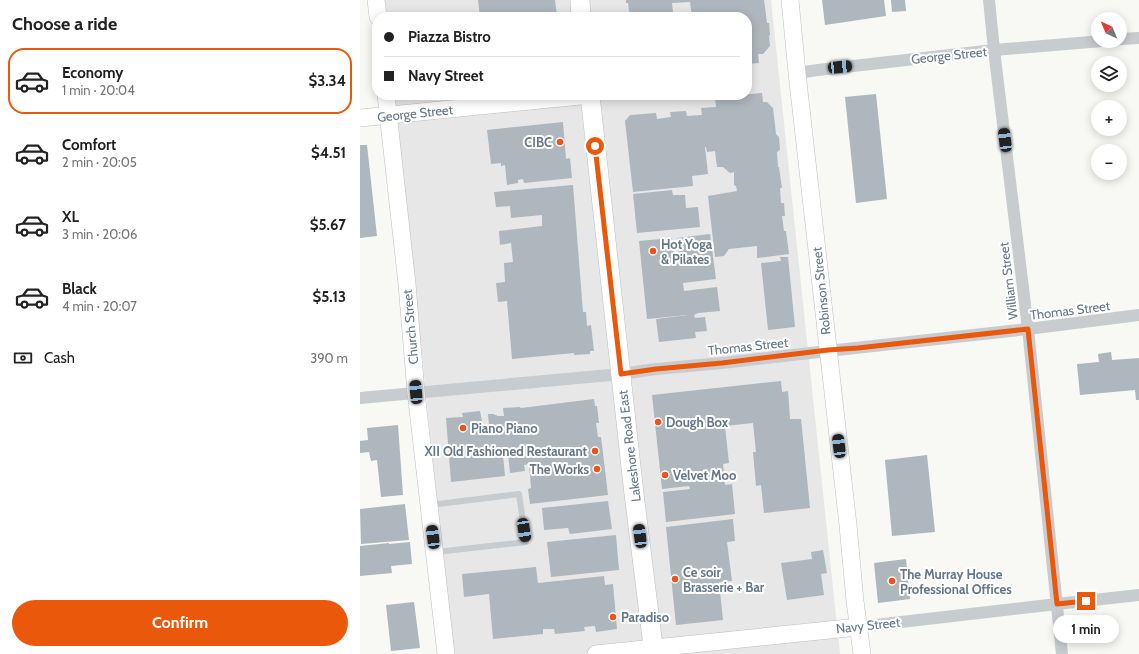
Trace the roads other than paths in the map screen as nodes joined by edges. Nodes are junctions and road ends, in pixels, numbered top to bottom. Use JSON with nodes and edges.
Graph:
{"nodes":[{"id":1,"x":376,"y":0,"type":"edge"},
{"id":2,"x":580,"y":0,"type":"edge"},
{"id":3,"x":790,"y":0,"type":"edge"},
{"id":4,"x":989,"y":0,"type":"edge"},
{"id":5,"x":377,"y":12,"type":"edge"},
{"id":6,"x":581,"y":12,"type":"edge"},
{"id":7,"x":1139,"y":38,"type":"edge"},
{"id":8,"x":1127,"y":39,"type":"edge"},
{"id":9,"x":1091,"y":42,"type":"edge"},
{"id":10,"x":994,"y":50,"type":"junction"},
{"id":11,"x":797,"y":73,"type":"junction"},
{"id":12,"x":386,"y":100,"type":"edge"},
{"id":13,"x":542,"y":100,"type":"edge"},
{"id":14,"x":591,"y":100,"type":"edge"},
{"id":15,"x":388,"y":116,"type":"junction"},
{"id":16,"x":360,"y":118,"type":"edge"},
{"id":17,"x":1139,"y":315,"type":"edge"},
{"id":18,"x":1028,"y":329,"type":"junction"},
{"id":19,"x":828,"y":350,"type":"junction"},
{"id":20,"x":621,"y":374,"type":"junction"},
{"id":21,"x":416,"y":392,"type":"junction"},
{"id":22,"x":360,"y":398,"type":"edge"},
{"id":23,"x":429,"y":505,"type":"junction"},
{"id":24,"x":434,"y":553,"type":"junction"},
{"id":25,"x":1139,"y":595,"type":"edge"},
{"id":26,"x":1057,"y":604,"type":"junction"},
{"id":27,"x":858,"y":627,"type":"junction"},
{"id":28,"x":654,"y":651,"type":"edge"},
{"id":29,"x":446,"y":654,"type":"edge"},
{"id":30,"x":596,"y":654,"type":"edge"},
{"id":31,"x":862,"y":654,"type":"edge"},
{"id":32,"x":1062,"y":654,"type":"edge"}],
"edges":[{"from":1,"to":5,"type":"street"},
{"from":2,"to":6,"type":"main road"},
{"from":3,"to":11,"type":"street","name":"Robinson Street"},
{"from":4,"to":10,"type":"street","name":"William Street"},
{"from":7,"to":8,"type":"street"},
{"from":9,"to":10,"type":"street","name":"George Street"},
{"from":10,"to":11,"type":"street","name":"George Street"},
{"from":10,"to":18,"type":"street","name":"William Street"},
{"from":11,"to":19,"type":"street","name":"Robinson Street"},
{"from":12,"to":15,"type":"street","name":"Church Street"},
{"from":13,"to":15,"type":"street","name":"George Street"},
{"from":14,"to":20,"type":"main road","name":"Lakeshore Road East"},
{"from":15,"to":16,"type":"street","name":"George Street"},
{"from":15,"to":21,"type":"street","name":"Church Street"},
{"from":17,"to":18,"type":"street","name":"Thomas Street"},
{"from":18,"to":19,"type":"street","name":"Thomas Street"},
{"from":18,"to":26,"type":"street","name":"William Street"},
{"from":19,"to":20,"type":"street","name":"Thomas Street"},
{"from":19,"to":27,"type":"street","name":"Robinson Street"},
{"from":20,"to":21,"type":"street","name":"Thomas Street"},
{"from":20,"to":28,"type":"main road","name":"Lakeshore Road East"},
{"from":21,"to":22,"type":"street","name":"Thomas Street"},
{"from":21,"to":23,"type":"street","name":"Church Street"},
{"from":23,"to":24,"type":"street","name":"Church Street"},
{"from":23,"to":24,"type":"lane"},
{"from":24,"to":29,"type":"street","name":"Church Street"},
{"from":25,"to":26,"type":"street","name":"Navy Street"},
{"from":26,"to":27,"type":"street","name":"Navy Street"},
{"from":26,"to":32,"type":"street","name":"William Street"},
{"from":27,"to":28,"type":"street","name":"Navy Street"},
{"from":27,"to":31,"type":"street","name":"Robinson Street"},
{"from":28,"to":30,"type":"street","name":"Navy Street"}]}
